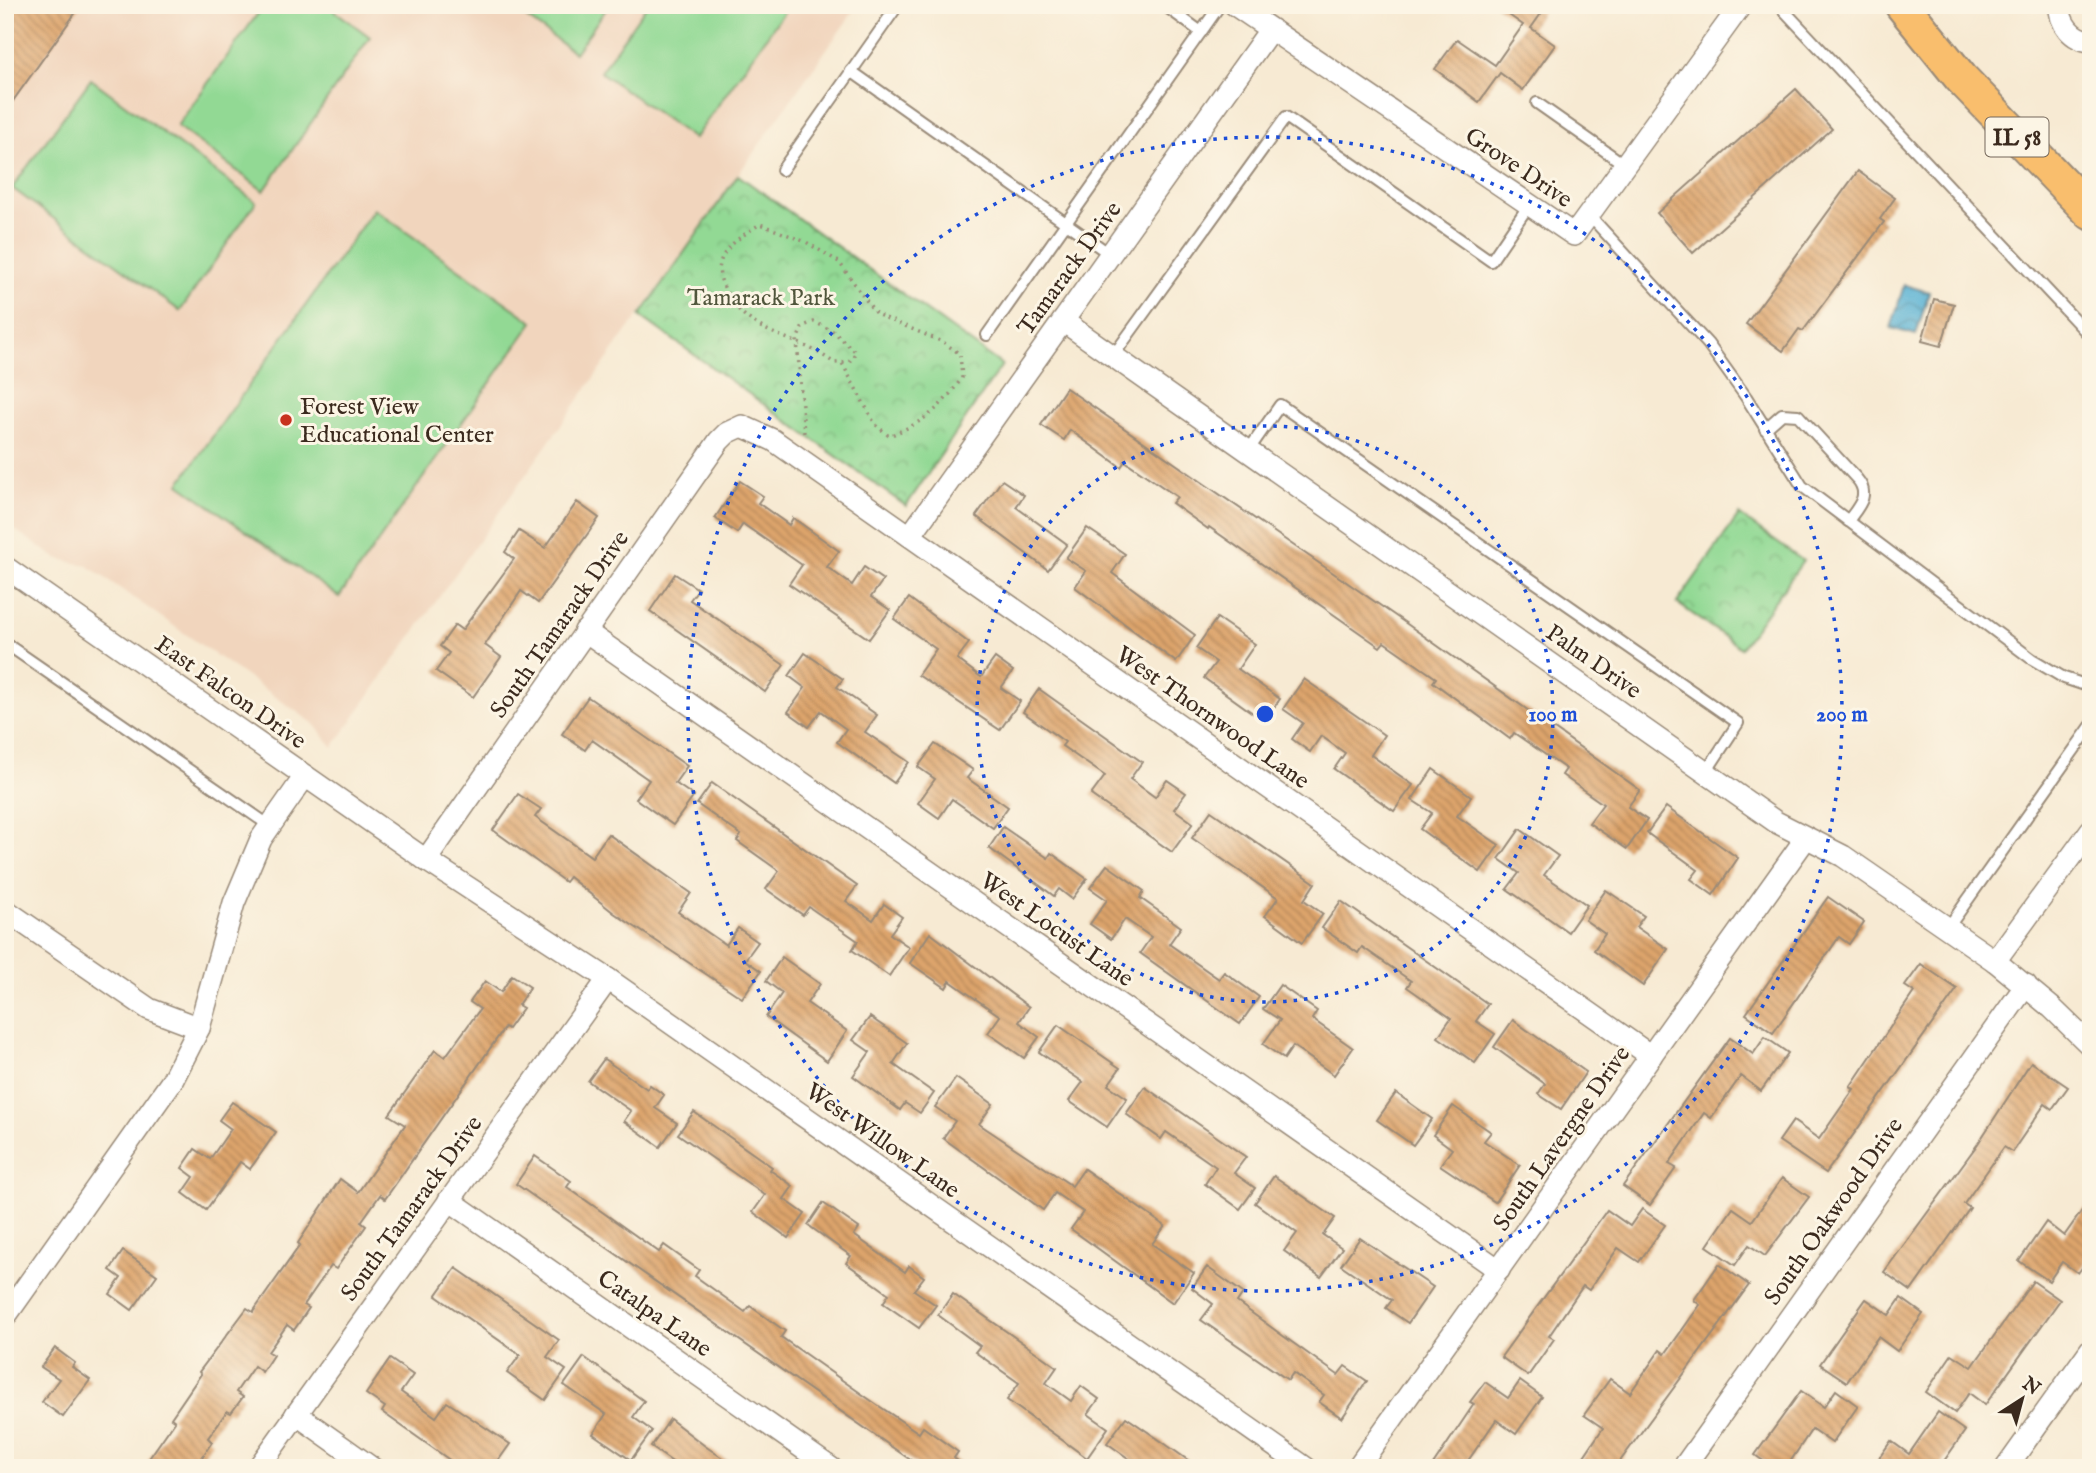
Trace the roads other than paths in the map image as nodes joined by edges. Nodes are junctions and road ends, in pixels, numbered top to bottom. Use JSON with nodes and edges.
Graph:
{"nodes":[{"id":1,"x":898,"y":5,"type":"edge"},
{"id":2,"x":1164,"y":5,"type":"edge"},
{"id":3,"x":1220,"y":5,"type":"edge"},
{"id":4,"x":1235,"y":5,"type":"edge"},
{"id":5,"x":1741,"y":5,"type":"edge"},
{"id":6,"x":1779,"y":5,"type":"edge"},
{"id":7,"x":1902,"y":5,"type":"edge"},
{"id":8,"x":2060,"y":5,"type":"edge"},
{"id":9,"x":1270,"y":30,"type":"junction"},
{"id":10,"x":1201,"y":32,"type":"junction"},
{"id":11,"x":2091,"y":41,"type":"edge"},
{"id":12,"x":851,"y":71,"type":"junction"},
{"id":13,"x":1537,"y":103,"type":"dead end"},
{"id":14,"x":1625,"y":165,"type":"junction"},
{"id":15,"x":782,"y":170,"type":"dead end"},
{"id":16,"x":1529,"y":205,"type":"junction"},
{"id":17,"x":2091,"y":213,"type":"edge"},
{"id":18,"x":1589,"y":215,"type":"junction"},
{"id":19,"x":1066,"y":223,"type":"junction"},
{"id":20,"x":1111,"y":255,"type":"junction"},
{"id":21,"x":1063,"y":321,"type":"junction"},
{"id":22,"x":987,"y":335,"type":"dead end"},
{"id":23,"x":2091,"y":337,"type":"edge"},
{"id":24,"x":1113,"y":356,"type":"junction"},
{"id":25,"x":742,"y":426,"type":"joint"},
{"id":26,"x":1765,"y":429,"type":"junction"},
{"id":27,"x":1248,"y":451,"type":"junction"},
{"id":28,"x":1848,"y":521,"type":"junction"},
{"id":29,"x":910,"y":536,"type":"junction"},
{"id":30,"x":7,"y":572,"type":"edge"},
{"id":31,"x":585,"y":631,"type":"junction"},
{"id":32,"x":5,"y":643,"type":"edge"},
{"id":33,"x":2091,"y":687,"type":"edge"},
{"id":34,"x":2091,"y":726,"type":"edge"},
{"id":35,"x":1706,"y":772,"type":"junction"},
{"id":36,"x":305,"y":776,"type":"junction"},
{"id":37,"x":270,"y":826,"type":"junction"},
{"id":38,"x":2091,"y":830,"type":"edge"},
{"id":39,"x":1806,"y":838,"type":"junction"},
{"id":40,"x":426,"y":860,"type":"junction"},
{"id":41,"x":5,"y":910,"type":"edge"},
{"id":42,"x":1947,"y":929,"type":"junction"},
{"id":43,"x":1995,"y":961,"type":"junction"},
{"id":44,"x":608,"y":979,"type":"junction"},
{"id":45,"x":2026,"y":985,"type":"junction"},
{"id":46,"x":199,"y":1028,"type":"junction"},
{"id":47,"x":2091,"y":1046,"type":"edge"},
{"id":48,"x":1651,"y":1056,"type":"junction"},
{"id":49,"x":449,"y":1200,"type":"junction"},
{"id":50,"x":1499,"y":1270,"type":"junction"},
{"id":51,"x":5,"y":1317,"type":"edge"},
{"id":52,"x":2091,"y":1349,"type":"edge"},
{"id":53,"x":296,"y":1415,"type":"junction"},
{"id":54,"x":258,"y":1468,"type":"edge"},
{"id":55,"x":372,"y":1468,"type":"edge"},
{"id":56,"x":831,"y":1468,"type":"edge"},
{"id":57,"x":1306,"y":1468,"type":"edge"},
{"id":58,"x":1357,"y":1468,"type":"edge"},
{"id":59,"x":1683,"y":1468,"type":"edge"},
{"id":60,"x":2006,"y":1468,"type":"edge"}],
"edges":[{"from":1,"to":12,"type":"lane"},
{"from":2,"to":10,"type":"lane"},
{"from":3,"to":10,"type":"lane"},
{"from":4,"to":9,"type":"street","name":"Grove Drive"},
{"from":5,"to":14,"type":"street","name":"Grove Drive"},
{"from":6,"to":23,"type":"lane"},
{"from":7,"to":17,"type":"main road","number":"IL 58"},
{"from":8,"to":11,"type":"street"},
{"from":9,"to":16,"type":"street","name":"Grove Drive"},
{"from":9,"to":20,"type":"street","name":"Tamarack Drive"},
{"from":10,"to":19,"type":"lane"},
{"from":12,"to":15,"type":"lane"},
{"from":12,"to":19,"type":"lane"},
{"from":13,"to":14,"type":"lane"},
{"from":14,"to":18,"type":"street","name":"Grove Drive"},
{"from":16,"to":18,"type":"street","name":"Grove Drive"},
{"from":16,"to":24,"type":"lane"},
{"from":18,"to":26,"type":"lane"},
{"from":19,"to":20,"type":"lane"},
{"from":19,"to":22,"type":"lane"},
{"from":20,"to":21,"type":"street","name":"Tamarack Drive"},
{"from":21,"to":24,"type":"street","name":"Palm Drive"},
{"from":21,"to":29,"type":"street","name":"Tamarack Drive"},
{"from":24,"to":27,"type":"street","name":"Palm Drive"},
{"from":25,"to":29,"type":"street","name":"West Thornwood Lane"},
{"from":25,"to":31,"type":"street","name":"South Tamarack Drive"},
{"from":26,"to":28,"type":"lane"},
{"from":26,"to":28,"type":"lane"},
{"from":27,"to":35,"type":"street","name":"Palm Drive"},
{"from":27,"to":35,"type":"lane"},
{"from":28,"to":33,"type":"lane"},
{"from":29,"to":48,"type":"street","name":"West Thornwood Lane"},
{"from":30,"to":36,"type":"street","name":"East Falcon Drive"},
{"from":31,"to":40,"type":"street","name":"South Tamarack Drive"},
{"from":31,"to":50,"type":"street","name":"West Locust Lane"},
{"from":32,"to":37,"type":"lane"},
{"from":34,"to":42,"type":"lane"},
{"from":35,"to":39,"type":"street","name":"Palm Drive"},
{"from":36,"to":37,"type":"street"},
{"from":36,"to":40,"type":"street","name":"East Falcon Drive"},
{"from":37,"to":46,"type":"street"},
{"from":38,"to":43,"type":"street"},
{"from":39,"to":42,"type":"street","name":"Palm Drive"},
{"from":39,"to":48,"type":"street","name":"South Lavergne Drive"},
{"from":40,"to":44,"type":"street","name":"West Willow Lane"},
{"from":41,"to":46,"type":"street"},
{"from":42,"to":43,"type":"street","name":"Palm Drive"},
{"from":43,"to":45,"type":"street","name":"Palm Drive"},
{"from":44,"to":49,"type":"street","name":"South Tamarack Drive"},
{"from":44,"to":57,"type":"street","name":"West Willow Lane"},
{"from":45,"to":47,"type":"street","name":"Palm Drive"},
{"from":45,"to":59,"type":"street","name":"South Oakwood Drive"},
{"from":46,"to":51,"type":"street"},
{"from":48,"to":50,"type":"street","name":"South Lavergne Drive"},
{"from":49,"to":53,"type":"street","name":"South Tamarack Drive"},
{"from":49,"to":56,"type":"street","name":"Catalpa Lane"},
{"from":50,"to":58,"type":"street","name":"South Lavergne Drive"},
{"from":52,"to":60,"type":"street"},
{"from":53,"to":54,"type":"street","name":"South Tamarack Drive"},
{"from":53,"to":55,"type":"street"}]}
